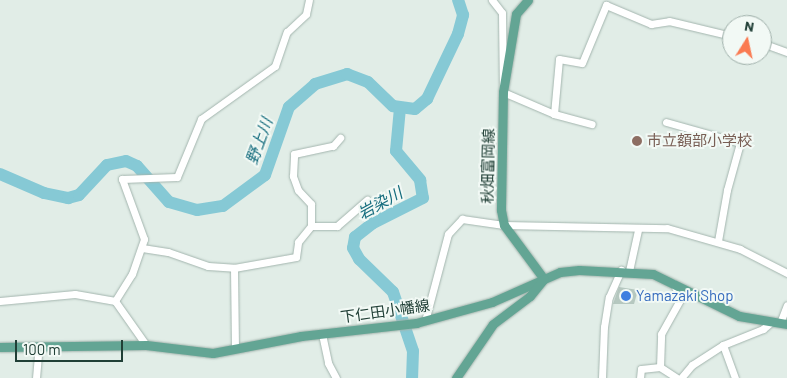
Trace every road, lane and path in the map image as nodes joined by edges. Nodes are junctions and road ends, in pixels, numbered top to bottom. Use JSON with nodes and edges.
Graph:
{"nodes":[{"id":1,"x":309,"y":0,"type":"edge"},
{"id":2,"x":492,"y":0,"type":"edge"},
{"id":3,"x":528,"y":0,"type":"edge"},
{"id":4,"x":722,"y":34,"type":"edge"},
{"id":5,"x":772,"y":47,"type":"edge"},
{"id":6,"x":787,"y":52,"type":"edge"},
{"id":7,"x":503,"y":92,"type":"junction"},
{"id":8,"x":554,"y":114,"type":"junction"},
{"id":9,"x":666,"y":122,"type":"dead end"},
{"id":10,"x":592,"y":124,"type":"dead end"},
{"id":11,"x":340,"y":138,"type":"dead end"},
{"id":12,"x":367,"y":200,"type":"dead end"},
{"id":13,"x":504,"y":225,"type":"junction"},
{"id":14,"x":311,"y":226,"type":"junction"},
{"id":15,"x":638,"y":230,"type":"junction"},
{"id":16,"x":718,"y":241,"type":"junction"},
{"id":17,"x":142,"y":248,"type":"junction"},
{"id":18,"x":234,"y":268,"type":"junction"},
{"id":19,"x":625,"y":271,"type":"junction"},
{"id":20,"x":787,"y":273,"type":"edge"},
{"id":21,"x":544,"y":279,"type":"junction"},
{"id":22,"x":671,"y":281,"type":"junction"},
{"id":23,"x":0,"y":300,"type":"edge"},
{"id":24,"x":114,"y":301,"type":"junction"},
{"id":25,"x":787,"y":305,"type":"edge"},
{"id":26,"x":425,"y":321,"type":"junction"},
{"id":27,"x":779,"y":323,"type":"edge"},
{"id":28,"x":322,"y":334,"type":"junction"},
{"id":29,"x":146,"y":344,"type":"junction"},
{"id":30,"x":722,"y":345,"type":"junction"},
{"id":31,"x":39,"y":346,"type":"junction"},
{"id":32,"x":0,"y":347,"type":"edge"},
{"id":33,"x":235,"y":349,"type":"junction"},
{"id":34,"x":660,"y":367,"type":"junction"},
{"id":35,"x":36,"y":378,"type":"edge"},
{"id":36,"x":336,"y":378,"type":"edge"},
{"id":37,"x":456,"y":378,"type":"edge"},
{"id":38,"x":602,"y":378,"type":"edge"},
{"id":39,"x":640,"y":378,"type":"edge"},
{"id":40,"x":677,"y":378,"type":"edge"},
{"id":41,"x":681,"y":378,"type":"edge"},
{"id":42,"x":735,"y":378,"type":"edge"}],
"edges":[{"from":1,"to":17,"type":"street"},
{"from":2,"to":7,"type":"street"},
{"from":3,"to":7,"type":"main road","name":"秋畑富岡線"},
{"from":4,"to":8,"type":"street"},
{"from":5,"to":6,"type":"street"},
{"from":7,"to":8,"type":"street"},
{"from":7,"to":13,"type":"main road","name":"秋畑富岡線"},
{"from":8,"to":10,"type":"street"},
{"from":9,"to":16,"type":"street"},
{"from":11,"to":14,"type":"street"},
{"from":12,"to":14,"type":"street"},
{"from":13,"to":15,"type":"street"},
{"from":13,"to":21,"type":"main road","name":"秋畑富岡線"},
{"from":13,"to":26,"type":"street"},
{"from":14,"to":18,"type":"street"},
{"from":15,"to":16,"type":"street"},
{"from":15,"to":19,"type":"street"},
{"from":16,"to":20,"type":"street"},
{"from":17,"to":18,"type":"street"},
{"from":17,"to":24,"type":"street"},
{"from":18,"to":33,"type":"street"},
{"from":19,"to":21,"type":"main road","name":"下仁田小幡線"},
{"from":19,"to":22,"type":"main road","name":"下仁田小幡線"},
{"from":19,"to":38,"type":"street"},
{"from":21,"to":26,"type":"main road","name":"下仁田小幡線"},
{"from":21,"to":37,"type":"main road"},
{"from":22,"to":27,"type":"main road","name":"下仁田小幡線"},
{"from":22,"to":34,"type":"street"},
{"from":23,"to":24,"type":"street"},
{"from":24,"to":29,"type":"street"},
{"from":25,"to":27,"type":"street"},
{"from":26,"to":28,"type":"main road","name":"下仁田小幡線"},
{"from":27,"to":30,"type":"street"},
{"from":28,"to":33,"type":"main road","name":"下仁田小幡線"},
{"from":28,"to":36,"type":"street"},
{"from":29,"to":31,"type":"main road","name":"下仁田小幡線"},
{"from":29,"to":33,"type":"main road","name":"下仁田小幡線"},
{"from":30,"to":41,"type":"street"},
{"from":30,"to":42,"type":"street"},
{"from":31,"to":32,"type":"main road","name":"下仁田小幡線"},
{"from":31,"to":35,"type":"street"},
{"from":34,"to":39,"type":"street"},
{"from":34,"to":40,"type":"street"}]}
